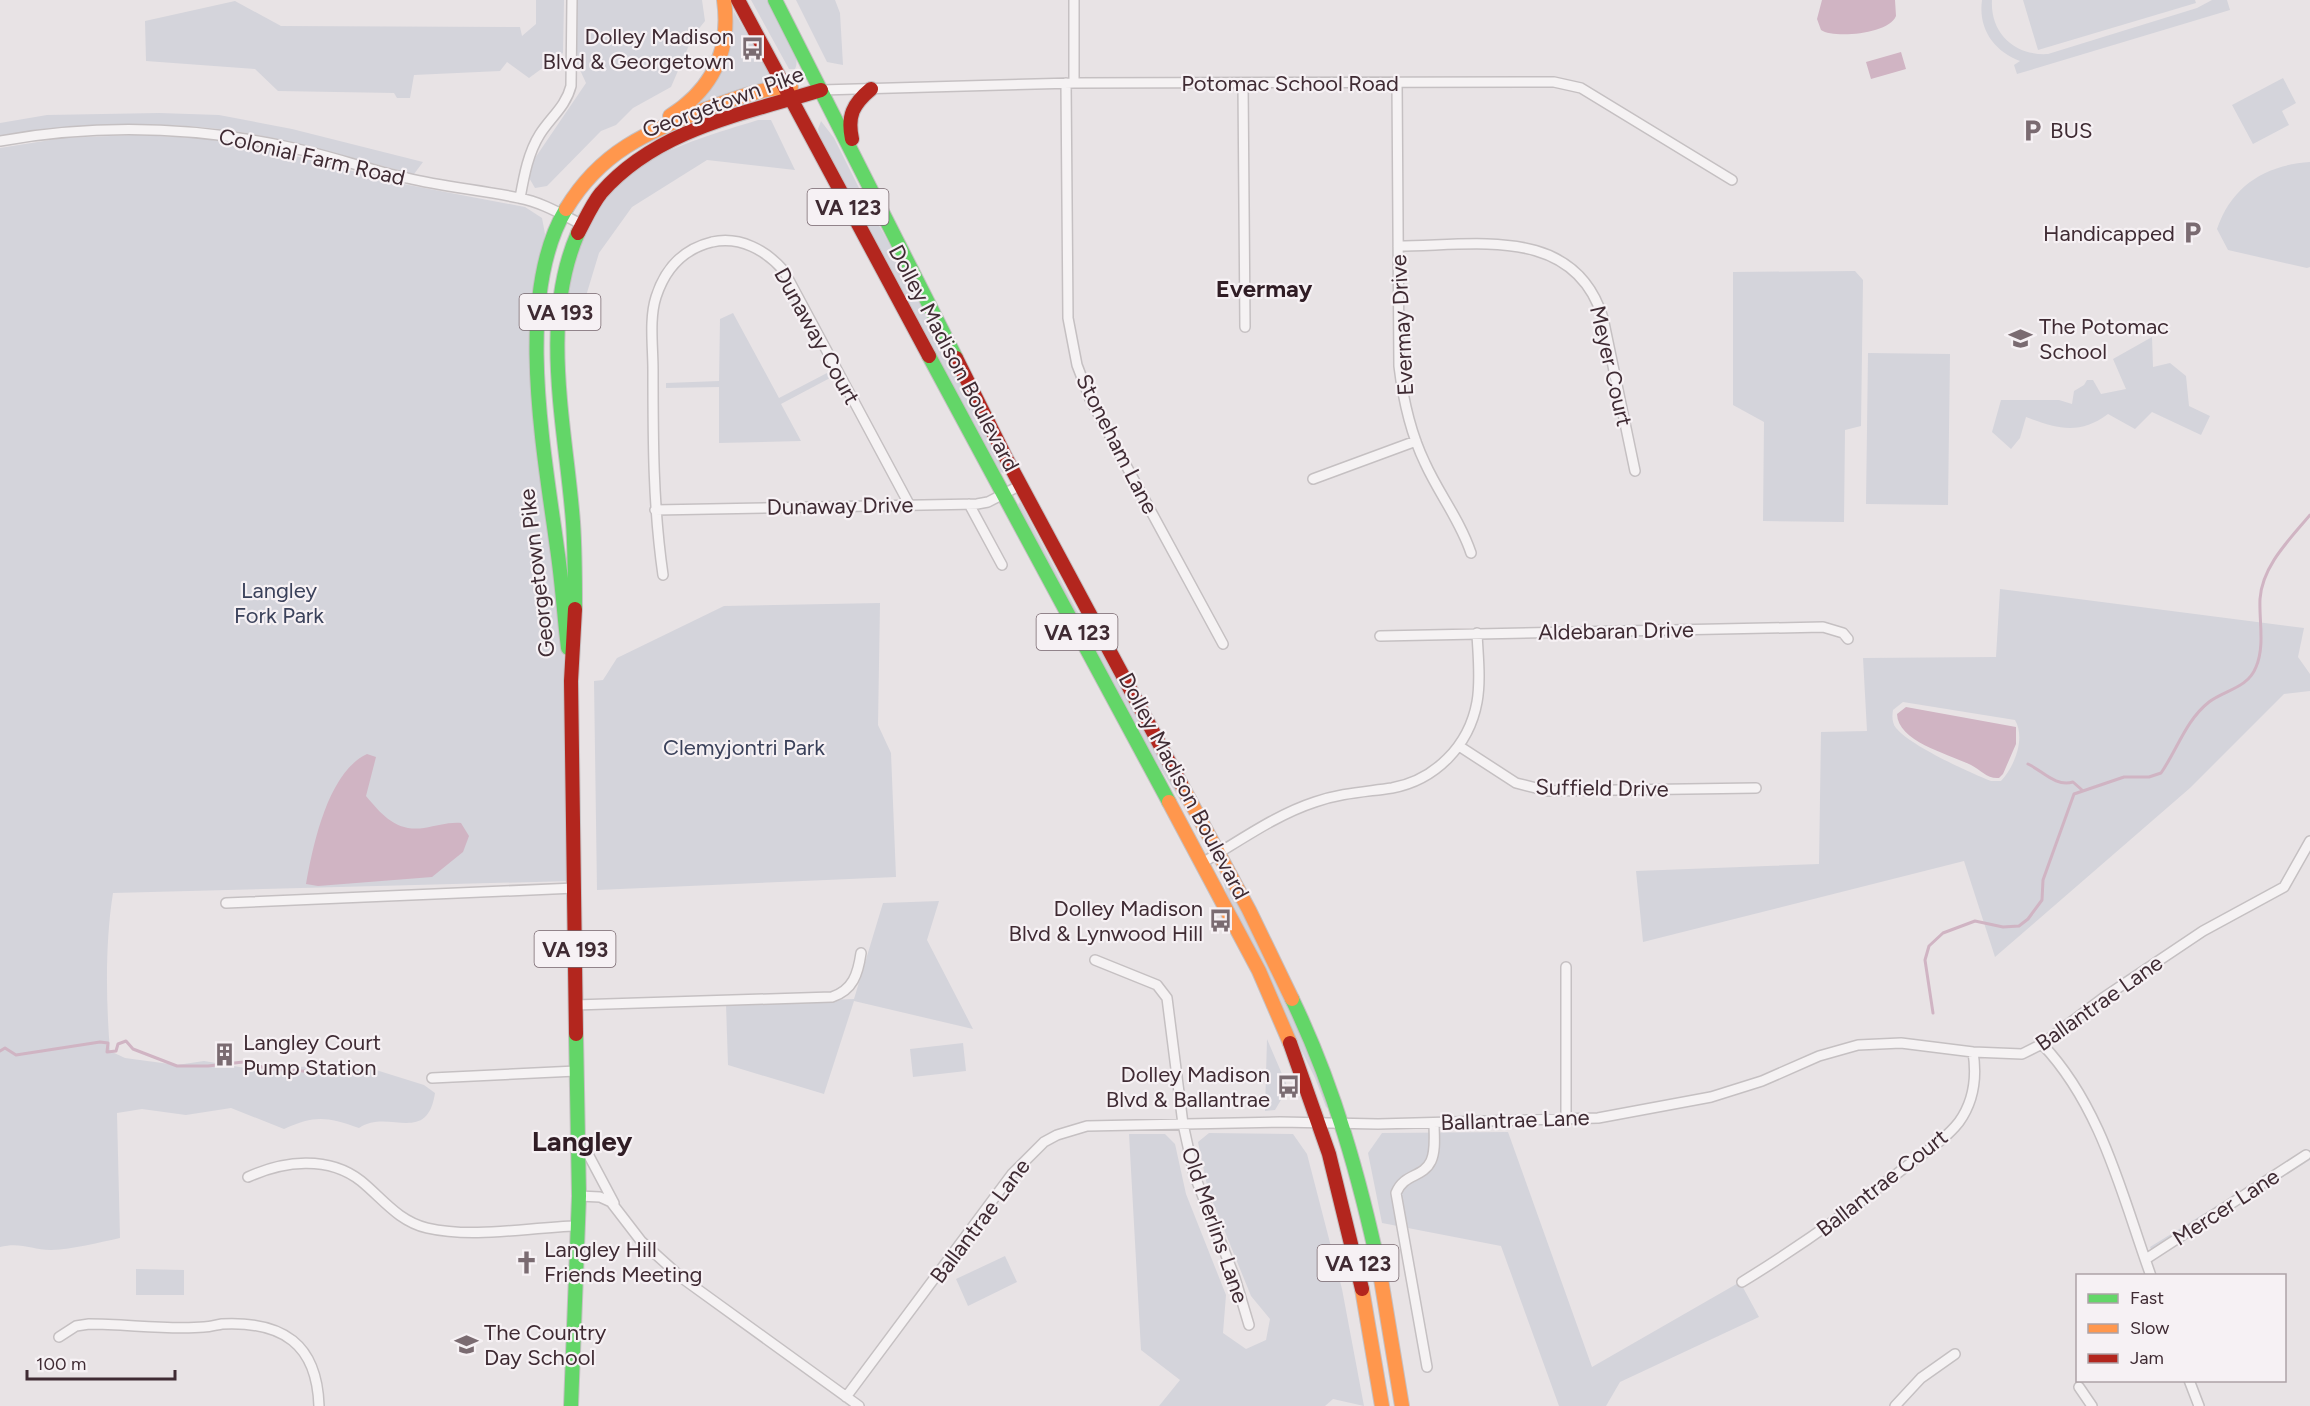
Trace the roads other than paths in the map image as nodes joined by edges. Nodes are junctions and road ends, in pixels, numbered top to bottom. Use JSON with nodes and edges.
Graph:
{"nodes":[{"id":1,"x":572,"y":0,"type":"edge"},
{"id":2,"x":724,"y":0,"type":"edge"},
{"id":3,"x":738,"y":0,"type":"edge"},
{"id":4,"x":775,"y":0,"type":"edge"},
{"id":5,"x":1074,"y":0,"type":"edge"},
{"id":6,"x":1397,"y":82,"type":"junction"},
{"id":7,"x":1070,"y":83,"type":"junction"},
{"id":8,"x":1243,"y":83,"type":"junction"},
{"id":9,"x":784,"y":87,"type":"junction"},
{"id":10,"x":872,"y":89,"type":"junction"},
{"id":11,"x":821,"y":90,"type":"junction"},
{"id":12,"x":791,"y":100,"type":"junction"},
{"id":13,"x":642,"y":133,"type":"junction"},
{"id":14,"x":0,"y":141,"type":"edge"},
{"id":15,"x":858,"y":162,"type":"junction"},
{"id":16,"x":1732,"y":180,"type":"dead end"},
{"id":17,"x":520,"y":198,"type":"junction"},
{"id":18,"x":563,"y":215,"type":"junction"},
{"id":19,"x":581,"y":224,"type":"junction"},
{"id":20,"x":1398,"y":246,"type":"junction"},
{"id":21,"x":1245,"y":327,"type":"dead end"},
{"id":22,"x":1416,"y":441,"type":"junction"},
{"id":23,"x":1635,"y":471,"type":"dead end"},
{"id":24,"x":1313,"y":479,"type":"dead end"},
{"id":25,"x":1021,"y":485,"type":"junction"},
{"id":26,"x":1003,"y":494,"type":"junction"},
{"id":27,"x":909,"y":504,"type":"junction"},
{"id":28,"x":969,"y":504,"type":"junction"},
{"id":29,"x":655,"y":510,"type":"junction"},
{"id":30,"x":1471,"y":553,"type":"dead end"},
{"id":31,"x":1002,"y":565,"type":"dead end"},
{"id":32,"x":663,"y":575,"type":"dead end"},
{"id":33,"x":1477,"y":633,"type":"junction"},
{"id":34,"x":1380,"y":636,"type":"dead end"},
{"id":35,"x":1848,"y":639,"type":"dead end"},
{"id":36,"x":1223,"y":644,"type":"dead end"},
{"id":37,"x":571,"y":681,"type":"junction"},
{"id":38,"x":1459,"y":746,"type":"junction"},
{"id":39,"x":1756,"y":788,"type":"dead end"},
{"id":40,"x":2310,"y":841,"type":"edge"},
{"id":41,"x":1219,"y":853,"type":"junction"},
{"id":42,"x":1202,"y":862,"type":"junction"},
{"id":43,"x":575,"y":888,"type":"junction"},
{"id":44,"x":226,"y":903,"type":"dead end"},
{"id":45,"x":861,"y":953,"type":"dead end"},
{"id":46,"x":1095,"y":960,"type":"dead end"},
{"id":47,"x":1566,"y":967,"type":"dead end"},
{"id":48,"x":575,"y":1005,"type":"junction"},
{"id":49,"x":2042,"y":1044,"type":"junction"},
{"id":50,"x":1973,"y":1052,"type":"junction"},
{"id":51,"x":576,"y":1071,"type":"junction"},
{"id":52,"x":432,"y":1078,"type":"dead end"},
{"id":53,"x":1566,"y":1119,"type":"junction"},
{"id":54,"x":1320,"y":1123,"type":"junction"},
{"id":55,"x":1434,"y":1123,"type":"junction"},
{"id":56,"x":1183,"y":1124,"type":"junction"},
{"id":57,"x":1342,"y":1124,"type":"junction"},
{"id":58,"x":578,"y":1150,"type":"junction"},
{"id":59,"x":2306,"y":1155,"type":"dead end"},
{"id":60,"x":248,"y":1177,"type":"dead end"},
{"id":61,"x":579,"y":1196,"type":"junction"},
{"id":62,"x":615,"y":1205,"type":"junction"},
{"id":63,"x":578,"y":1226,"type":"junction"},
{"id":64,"x":2145,"y":1259,"type":"junction"},
{"id":65,"x":2151,"y":1274,"type":"edge"},
{"id":66,"x":1742,"y":1282,"type":"dead end"},
{"id":67,"x":1249,"y":1325,"type":"dead end"},
{"id":68,"x":59,"y":1337,"type":"dead end"},
{"id":69,"x":1955,"y":1354,"type":"dead end"},
{"id":70,"x":1427,"y":1367,"type":"dead end"},
{"id":71,"x":2190,"y":1382,"type":"edge"},
{"id":72,"x":2079,"y":1387,"type":"dead end"},
{"id":73,"x":846,"y":1397,"type":"junction"},
{"id":74,"x":319,"y":1406,"type":"edge"},
{"id":75,"x":571,"y":1406,"type":"edge"},
{"id":76,"x":859,"y":1406,"type":"edge"},
{"id":77,"x":1382,"y":1406,"type":"edge"},
{"id":78,"x":1402,"y":1406,"type":"edge"},
{"id":79,"x":1895,"y":1406,"type":"edge"},
{"id":80,"x":2092,"y":1406,"type":"edge"},
{"id":81,"x":2199,"y":1406,"type":"edge"}],
"edges":[{"from":1,"to":17,"type":"street"},
{"from":2,"to":13,"type":"main road"},
{"from":3,"to":9,"type":"main road","name":"Dolley Madison Boulevard","number":"VA 123"},
{"from":4,"to":11,"type":"main road","name":"Dolley Madison Boulevard","number":"VA 123"},
{"from":5,"to":7,"type":"street","name":"Stoneham Lane"},
{"from":6,"to":8,"type":"street","name":"Potomac School Road"},
{"from":6,"to":16,"type":"street","name":"Potomac School Road"},
{"from":6,"to":20,"type":"street","name":"Evermay Drive"},
{"from":7,"to":8,"type":"street","name":"Potomac School Road"},
{"from":7,"to":10,"type":"street","name":"Potomac School Road"},
{"from":7,"to":36,"type":"street","name":"Stoneham Lane"},
{"from":8,"to":21,"type":"street"},
{"from":9,"to":11,"type":"main road","name":"Georgetown Pike","number":"VA 193"},
{"from":9,"to":12,"type":"main road","name":"Dolley Madison Boulevard","number":"VA 123"},
{"from":9,"to":13,"type":"main road","name":"Georgetown Pike","number":"VA 193"},
{"from":10,"to":11,"type":"street","name":"Potomac School Road"},
{"from":10,"to":15,"type":"main road"},
{"from":11,"to":12,"type":"main road","name":"Georgetown Pike","number":"VA 193"},
{"from":11,"to":15,"type":"main road","name":"Dolley Madison Boulevard","number":"VA 123"},
{"from":12,"to":19,"type":"main road","name":"Georgetown Pike","number":"VA 193"},
{"from":12,"to":26,"type":"main road","name":"Dolley Madison Boulevard","number":"VA 123"},
{"from":13,"to":18,"type":"main road","name":"Georgetown Pike","number":"VA 193"},
{"from":14,"to":17,"type":"street","name":"Colonial Farm Road"},
{"from":15,"to":25,"type":"main road","name":"Dolley Madison Boulevard","number":"VA 123"},
{"from":17,"to":18,"type":"street","name":"Colonial Farm Road"},
{"from":18,"to":19,"type":"street","name":"Colonial Farm Road"},
{"from":18,"to":37,"type":"main road","name":"Georgetown Pike","number":"VA 193"},
{"from":19,"to":37,"type":"main road","name":"Georgetown Pike","number":"VA 193"},
{"from":20,"to":22,"type":"street","name":"Evermay Drive"},
{"from":20,"to":23,"type":"street","name":"Meyer Court"},
{"from":22,"to":24,"type":"street"},
{"from":22,"to":30,"type":"street","name":"Evermay Drive"},
{"from":25,"to":26,"type":"street","name":"Dunaway Drive"},
{"from":25,"to":41,"type":"main road","name":"Dolley Madison Boulevard","number":"VA 123"},
{"from":26,"to":28,"type":"street","name":"Dunaway Drive"},
{"from":26,"to":42,"type":"main road","name":"Dolley Madison Boulevard","number":"VA 123"},
{"from":27,"to":28,"type":"street","name":"Dunaway Drive"},
{"from":27,"to":29,"type":"street","name":"Dunaway Drive"},
{"from":27,"to":29,"type":"street","name":"Dunaway Court"},
{"from":28,"to":31,"type":"street"},
{"from":29,"to":32,"type":"street","name":"Dunaway Court"},
{"from":33,"to":34,"type":"street","name":"Aldebaran Drive"},
{"from":33,"to":35,"type":"street","name":"Aldebaran Drive"},
{"from":33,"to":38,"type":"street"},
{"from":37,"to":43,"type":"main road","name":"Georgetown Pike","number":"VA 193"},
{"from":38,"to":39,"type":"street","name":"Suffield Drive"},
{"from":38,"to":41,"type":"street"},
{"from":40,"to":49,"type":"street","name":"Ballantrae Lane"},
{"from":41,"to":42,"type":"street"},
{"from":41,"to":57,"type":"main road","name":"Dolley Madison Boulevard","number":"VA 123"},
{"from":42,"to":54,"type":"main road","name":"Dolley Madison Boulevard","number":"VA 123"},
{"from":43,"to":44,"type":"street"},
{"from":43,"to":48,"type":"main road","name":"Georgetown Pike","number":"VA 193"},
{"from":45,"to":48,"type":"street"},
{"from":46,"to":56,"type":"street","name":"Old Merlins Lane"},
{"from":47,"to":53,"type":"street"},
{"from":48,"to":51,"type":"main road","name":"Georgetown Pike","number":"VA 193"},
{"from":49,"to":50,"type":"street","name":"Ballantrae Lane"},
{"from":49,"to":64,"type":"street"},
{"from":50,"to":53,"type":"street","name":"Ballantrae Lane"},
{"from":50,"to":66,"type":"street","name":"Ballantrae Court"},
{"from":51,"to":52,"type":"street"},
{"from":51,"to":58,"type":"main road","name":"Georgetown Pike","number":"VA 193"},
{"from":53,"to":55,"type":"street","name":"Ballantrae Lane"},
{"from":54,"to":56,"type":"street","name":"Ballantrae Lane"},
{"from":54,"to":57,"type":"street","name":"Ballantrae Lane"},
{"from":54,"to":77,"type":"main road","name":"Dolley Madison Boulevard","number":"VA 123"},
{"from":55,"to":57,"type":"street","name":"Ballantrae Lane"},
{"from":55,"to":70,"type":"street"},
{"from":56,"to":67,"type":"street","name":"Old Merlins Lane"},
{"from":56,"to":73,"type":"street","name":"Ballantrae Lane"},
{"from":57,"to":78,"type":"main road","name":"Dolley Madison Boulevard","number":"VA 123"},
{"from":58,"to":61,"type":"main road","name":"Georgetown Pike","number":"VA 193"},
{"from":58,"to":62,"type":"street"},
{"from":59,"to":64,"type":"street","name":"Mercer Lane"},
{"from":60,"to":63,"type":"street"},
{"from":61,"to":62,"type":"street"},
{"from":61,"to":63,"type":"main road","name":"Georgetown Pike","number":"VA 193"},
{"from":62,"to":73,"type":"street"},
{"from":63,"to":75,"type":"main road","name":"Georgetown Pike","number":"VA 193"},
{"from":64,"to":65,"type":"street"},
{"from":68,"to":74,"type":"street"},
{"from":69,"to":79,"type":"street"},
{"from":71,"to":81,"type":"street"},
{"from":72,"to":80,"type":"street"},
{"from":73,"to":76,"type":"street"}]}
